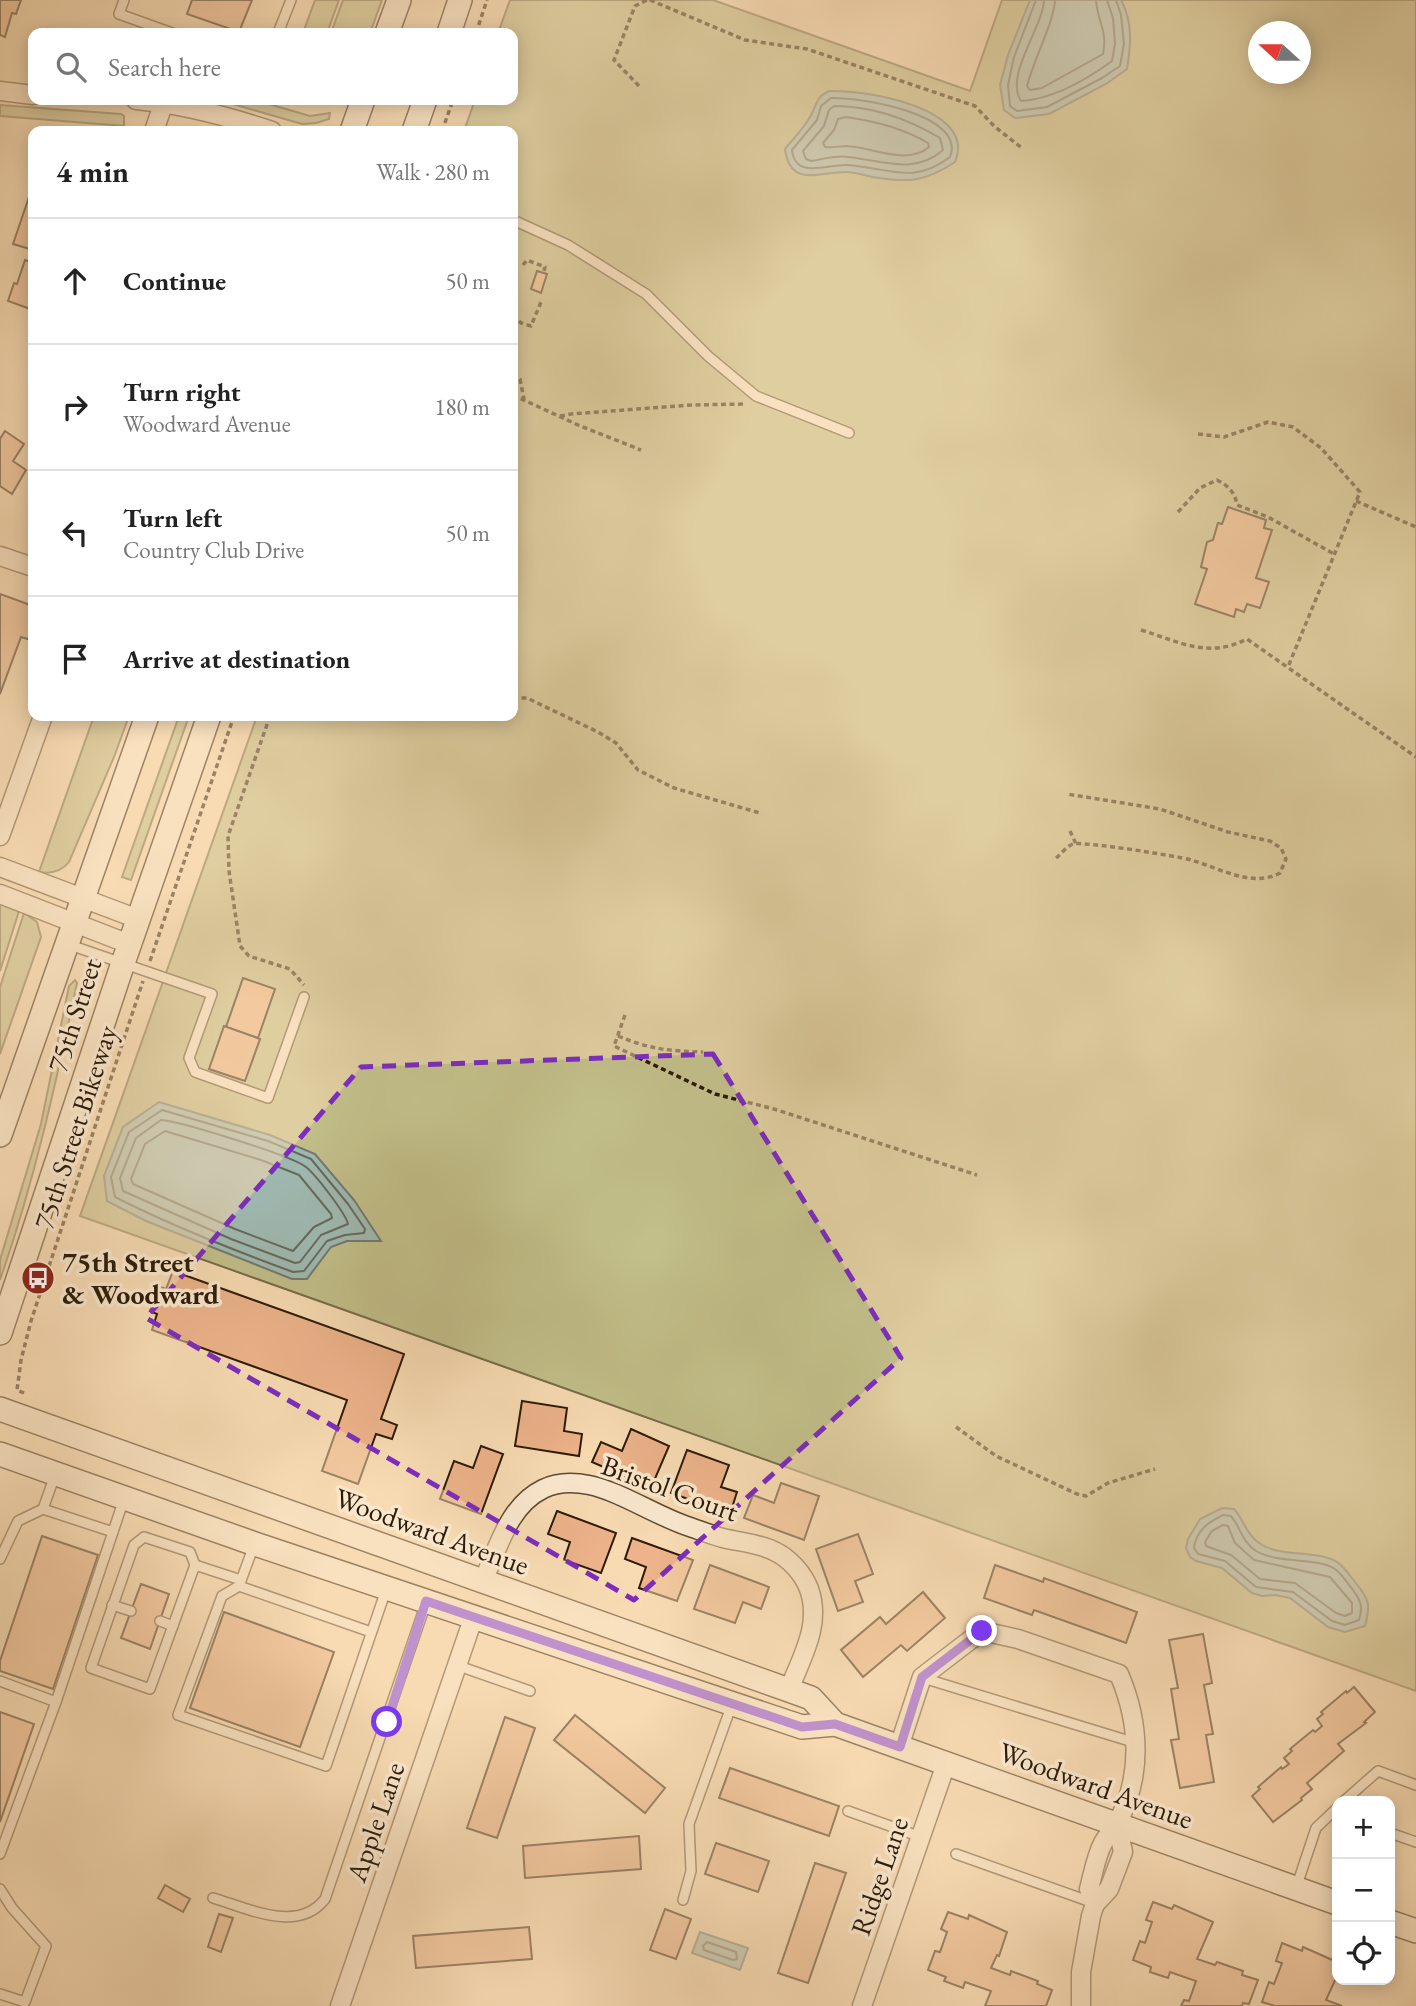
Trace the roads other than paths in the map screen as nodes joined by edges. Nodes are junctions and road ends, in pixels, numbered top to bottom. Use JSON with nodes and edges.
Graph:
{"nodes":[{"id":1,"x":124,"y":0,"type":"edge"},
{"id":2,"x":291,"y":0,"type":"edge"},
{"id":3,"x":399,"y":0,"type":"edge"},
{"id":4,"x":460,"y":0,"type":"edge"},
{"id":5,"x":159,"y":28,"type":"edge"},
{"id":6,"x":280,"y":28,"type":"edge"},
{"id":7,"x":389,"y":28,"type":"edge"},
{"id":8,"x":451,"y":28,"type":"edge"},
{"id":9,"x":0,"y":91,"type":"edge"},
{"id":10,"x":28,"y":94,"type":"edge"},
{"id":11,"x":164,"y":105,"type":"edge"},
{"id":12,"x":181,"y":105,"type":"edge"},
{"id":13,"x":361,"y":105,"type":"edge"},
{"id":14,"x":423,"y":105,"type":"edge"},
{"id":15,"x":156,"y":126,"type":"edge"},
{"id":16,"x":256,"y":126,"type":"edge"},
{"id":17,"x":354,"y":126,"type":"edge"},
{"id":18,"x":416,"y":126,"type":"edge"},
{"id":19,"x":518,"y":222,"type":"edge"},
{"id":20,"x":849,"y":433,"type":"dead end"},
{"id":21,"x":0,"y":556,"type":"edge"},
{"id":22,"x":28,"y":566,"type":"edge"},
{"id":23,"x":41,"y":721,"type":"edge"},
{"id":24,"x":145,"y":721,"type":"edge"},
{"id":25,"x":207,"y":721,"type":"edge"},
{"id":26,"x":0,"y":836,"type":"edge"},
{"id":27,"x":0,"y":867,"type":"edge"},
{"id":28,"x":0,"y":894,"type":"edge"},
{"id":29,"x":82,"y":898,"type":"junction"},
{"id":30,"x":138,"y":919,"type":"junction"},
{"id":31,"x":70,"y":933,"type":"junction"},
{"id":32,"x":126,"y":953,"type":"junction"},
{"id":33,"x":304,"y":997,"type":"road end"},
{"id":34,"x":0,"y":1135,"type":"edge"},
{"id":35,"x":0,"y":1334,"type":"edge"},
{"id":36,"x":0,"y":1409,"type":"edge"},
{"id":37,"x":0,"y":1454,"type":"edge"},
{"id":38,"x":55,"y":1474,"type":"junction"},
{"id":39,"x":125,"y":1498,"type":"junction"},
{"id":40,"x":43,"y":1509,"type":"junction"},
{"id":41,"x":113,"y":1532,"type":"junction"},
{"id":42,"x":255,"y":1544,"type":"junction"},
{"id":43,"x":0,"y":1559,"type":"edge"},
{"id":44,"x":195,"y":1565,"type":"junction"},
{"id":45,"x":483,"y":1581,"type":"junction"},
{"id":46,"x":240,"y":1583,"type":"junction"},
{"id":47,"x":387,"y":1588,"type":"junction"},
{"id":48,"x":426,"y":1601,"type":"junction"},
{"id":49,"x":112,"y":1605,"type":"junction"},
{"id":50,"x":131,"y":1611,"type":"dead end"},
{"id":51,"x":474,"y":1616,"type":"junction"},
{"id":52,"x":160,"y":1621,"type":"dead end"},
{"id":53,"x":173,"y":1626,"type":"junction"},
{"id":54,"x":371,"y":1632,"type":"junction"},
{"id":55,"x":456,"y":1665,"type":"junction"},
{"id":56,"x":922,"y":1677,"type":"junction"},
{"id":57,"x":0,"y":1681,"type":"edge"},
{"id":58,"x":789,"y":1690,"type":"junction"},
{"id":59,"x":530,"y":1691,"type":"dead end"},
{"id":60,"x":56,"y":1702,"type":"junction"},
{"id":61,"x":733,"y":1703,"type":"junction"},
{"id":62,"x":835,"y":1724,"type":"junction"},
{"id":63,"x":1136,"y":1743,"type":"junction"},
{"id":64,"x":900,"y":1747,"type":"junction"},
{"id":65,"x":946,"y":1763,"type":"junction"},
{"id":66,"x":1416,"y":1785,"type":"edge"},
{"id":67,"x":1350,"y":1796,"type":"edge"},
{"id":68,"x":848,"y":1811,"type":"dead end"},
{"id":69,"x":1332,"y":1815,"type":"edge"},
{"id":70,"x":1117,"y":1823,"type":"junction"},
{"id":71,"x":1395,"y":1835,"type":"edge"},
{"id":72,"x":921,"y":1837,"type":"junction"},
{"id":73,"x":1416,"y":1842,"type":"edge"},
{"id":74,"x":0,"y":1854,"type":"edge"},
{"id":75,"x":956,"y":1854,"type":"dead end"},
{"id":76,"x":0,"y":1889,"type":"edge"},
{"id":77,"x":1295,"y":1889,"type":"junction"},
{"id":78,"x":213,"y":1898,"type":"dead end"},
{"id":79,"x":683,"y":1900,"type":"dead end"},
{"id":80,"x":1332,"y":1901,"type":"edge"},
{"id":81,"x":1095,"y":1904,"type":"junction"},
{"id":82,"x":1395,"y":1924,"type":"edge"},
{"id":83,"x":1416,"y":1931,"type":"edge"},
{"id":84,"x":0,"y":1994,"type":"edge"},
{"id":85,"x":340,"y":2006,"type":"edge"},
{"id":86,"x":862,"y":2006,"type":"edge"},
{"id":87,"x":1081,"y":2006,"type":"edge"}],
"edges":[{"from":1,"to":5,"type":"lane"},
{"from":2,"to":6,"type":"lane"},
{"from":3,"to":7,"type":"main road"},
{"from":4,"to":8,"type":"main road"},
{"from":9,"to":10,"type":"street"},
{"from":11,"to":15,"type":"street"},
{"from":12,"to":16,"type":"street"},
{"from":13,"to":17,"type":"main road"},
{"from":14,"to":18,"type":"main road"},
{"from":19,"to":20,"type":"lane"},
{"from":21,"to":22,"type":"street"},
{"from":23,"to":26,"type":"street"},
{"from":24,"to":29,"type":"main road","name":"75th Street"},
{"from":25,"to":30,"type":"main road","name":"75th Street"},
{"from":27,"to":29,"type":"street"},
{"from":28,"to":31,"type":"street"},
{"from":29,"to":30,"type":"street"},
{"from":29,"to":31,"type":"main road","name":"75th Street"},
{"from":30,"to":32,"type":"main road","name":"75th Street"},
{"from":31,"to":32,"type":"street"},
{"from":31,"to":34,"type":"main road","name":"75th Street"},
{"from":32,"to":33,"type":"lane"},
{"from":32,"to":35,"type":"main road","name":"75th Street"},
{"from":36,"to":45,"type":"main road","name":"Woodward Avenue"},
{"from":37,"to":38,"type":"main road","name":"Woodward Avenue"},
{"from":38,"to":39,"type":"main road","name":"Woodward Avenue"},
{"from":38,"to":40,"type":"lane"},
{"from":39,"to":41,"type":"lane"},
{"from":39,"to":42,"type":"main road","name":"Woodward Avenue"},
{"from":40,"to":41,"type":"lane"},
{"from":40,"to":43,"type":"lane"},
{"from":41,"to":60,"type":"lane"},
{"from":42,"to":46,"type":"lane"},
{"from":42,"to":47,"type":"main road","name":"Woodward Avenue"},
{"from":44,"to":46,"type":"lane"},
{"from":44,"to":49,"type":"lane"},
{"from":44,"to":53,"type":"lane"},
{"from":45,"to":58,"type":"main road","name":"Woodward Avenue"},
{"from":45,"to":58,"type":"street","name":"Bristol Court"},
{"from":46,"to":54,"type":"lane"},
{"from":46,"to":54,"type":"lane"},
{"from":47,"to":48,"type":"main road","name":"Woodward Avenue"},
{"from":47,"to":54,"type":"lane"},
{"from":48,"to":51,"type":"main road","name":"Woodward Avenue"},
{"from":48,"to":78,"type":"lane"},
{"from":49,"to":50,"type":"lane"},
{"from":49,"to":53,"type":"lane"},
{"from":51,"to":55,"type":"street","name":"Apple Lane"},
{"from":51,"to":61,"type":"main road","name":"Woodward Avenue"},
{"from":52,"to":53,"type":"lane"},
{"from":55,"to":59,"type":"lane"},
{"from":55,"to":85,"type":"street","name":"Apple Lane"},
{"from":56,"to":63,"type":"lane"},
{"from":56,"to":63,"type":"street"},
{"from":56,"to":64,"type":"street"},
{"from":57,"to":60,"type":"lane"},
{"from":58,"to":62,"type":"main road","name":"Woodward Avenue"},
{"from":60,"to":74,"type":"lane"},
{"from":61,"to":62,"type":"main road","name":"Woodward Avenue"},
{"from":61,"to":79,"type":"lane"},
{"from":62,"to":64,"type":"main road","name":"Woodward Avenue"},
{"from":63,"to":70,"type":"street"},
{"from":64,"to":65,"type":"main road","name":"Woodward Avenue"},
{"from":65,"to":70,"type":"main road","name":"Woodward Avenue"},
{"from":65,"to":72,"type":"street","name":"Ridge Lane"},
{"from":66,"to":67,"type":"lane"},
{"from":68,"to":72,"type":"lane"},
{"from":69,"to":77,"type":"lane"},
{"from":70,"to":77,"type":"main road","name":"Woodward Avenue"},
{"from":70,"to":81,"type":"street"},
{"from":71,"to":73,"type":"lane"},
{"from":72,"to":86,"type":"street","name":"Ridge Lane"},
{"from":75,"to":81,"type":"lane"},
{"from":76,"to":84,"type":"lane"},
{"from":77,"to":80,"type":"main road","name":"Woodward Avenue"},
{"from":81,"to":87,"type":"street"},
{"from":82,"to":83,"type":"main road"}]}
